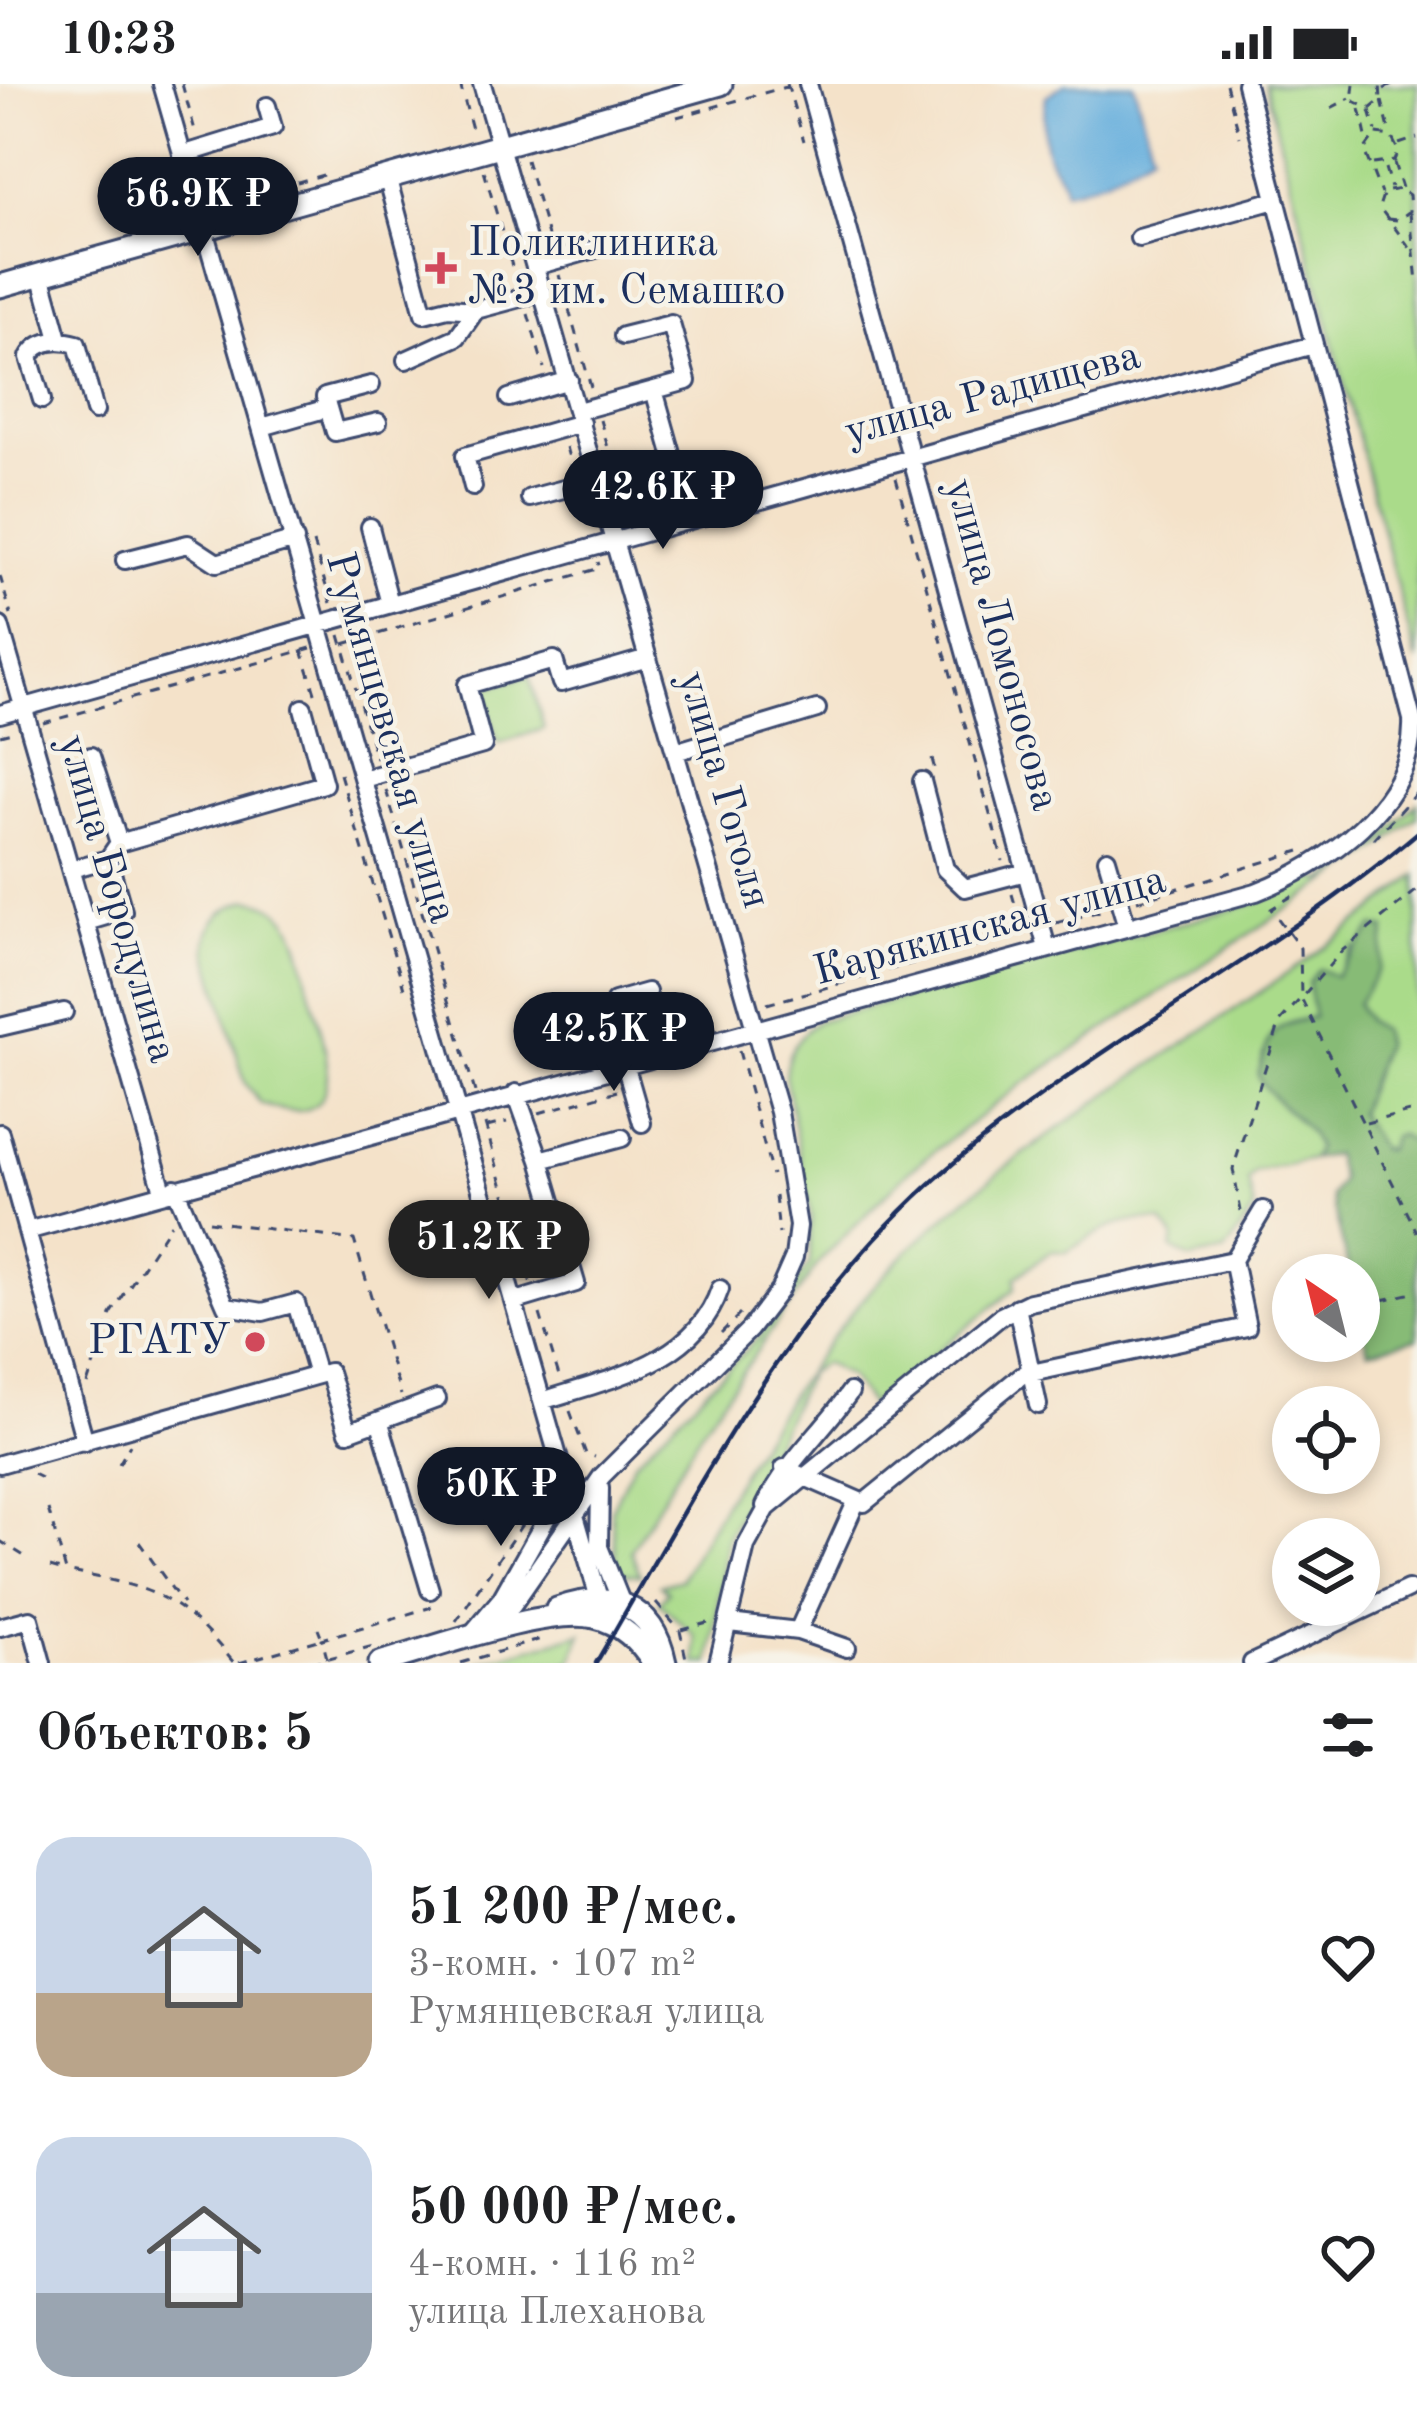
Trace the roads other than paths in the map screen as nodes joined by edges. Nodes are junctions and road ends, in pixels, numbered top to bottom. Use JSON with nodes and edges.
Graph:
{"nodes":[{"id":1,"x":161,"y":84,"type":"edge"},
{"id":2,"x":482,"y":84,"type":"edge"},
{"id":3,"x":721,"y":84,"type":"edge"},
{"id":4,"x":808,"y":84,"type":"edge"},
{"id":5,"x":1246,"y":84,"type":"edge"},
{"id":6,"x":267,"y":106,"type":"dead end"},
{"id":7,"x":489,"y":147,"type":"junction"},
{"id":8,"x":182,"y":154,"type":"junction"},
{"id":9,"x":387,"y":176,"type":"junction"},
{"id":10,"x":1275,"y":200,"type":"junction"},
{"id":11,"x":202,"y":228,"type":"junction"},
{"id":12,"x":1139,"y":238,"type":"dead end"},
{"id":13,"x":599,"y":248,"type":"dead end"},
{"id":14,"x":536,"y":266,"type":"junction"},
{"id":15,"x":40,"y":274,"type":"junction"},
{"id":16,"x":0,"y":286,"type":"edge"},
{"id":17,"x":543,"y":292,"type":"junction"},
{"id":18,"x":476,"y":310,"type":"junction"},
{"id":19,"x":623,"y":336,"type":"dead end"},
{"id":20,"x":59,"y":339,"type":"junction"},
{"id":21,"x":1313,"y":345,"type":"junction"},
{"id":22,"x":406,"y":360,"type":"dead end"},
{"id":23,"x":568,"y":380,"type":"junction"},
{"id":24,"x":370,"y":385,"type":"dead end"},
{"id":25,"x":654,"y":390,"type":"junction"},
{"id":26,"x":509,"y":398,"type":"dead end"},
{"id":27,"x":42,"y":400,"type":"dead end"},
{"id":28,"x":328,"y":408,"type":"junction"},
{"id":29,"x":95,"y":411,"type":"dead end"},
{"id":30,"x":585,"y":413,"type":"junction"},
{"id":31,"x":378,"y":422,"type":"dead end"},
{"id":32,"x":262,"y":427,"type":"junction"},
{"id":33,"x":672,"y":454,"type":"dead end"},
{"id":34,"x":911,"y":454,"type":"junction"},
{"id":35,"x":597,"y":479,"type":"junction"},
{"id":36,"x":473,"y":487,"type":"dead end"},
{"id":37,"x":530,"y":498,"type":"dead end"},
{"id":38,"x":370,"y":527,"type":"dead end"},
{"id":39,"x":303,"y":536,"type":"junction"},
{"id":40,"x":614,"y":538,"type":"junction"},
{"id":41,"x":125,"y":560,"type":"dead end"},
{"id":42,"x":390,"y":604,"type":"junction"},
{"id":43,"x":6,"y":622,"type":"edge"},
{"id":44,"x":327,"y":623,"type":"junction"},
{"id":45,"x":648,"y":658,"type":"junction"},
{"id":46,"x":310,"y":702,"type":"road end"},
{"id":47,"x":24,"y":707,"type":"junction"},
{"id":48,"x":817,"y":710,"type":"dead end"},
{"id":49,"x":0,"y":714,"type":"edge"},
{"id":50,"x":675,"y":752,"type":"junction"},
{"id":51,"x":91,"y":756,"type":"dead end"},
{"id":52,"x":372,"y":776,"type":"junction"},
{"id":53,"x":922,"y":781,"type":"dead end"},
{"id":54,"x":113,"y":851,"type":"junction"},
{"id":55,"x":1107,"y":859,"type":"dead end"},
{"id":56,"x":70,"y":869,"type":"junction"},
{"id":57,"x":1026,"y":872,"type":"junction"},
{"id":58,"x":86,"y":922,"type":"junction"},
{"id":59,"x":1127,"y":927,"type":"junction"},
{"id":60,"x":1047,"y":948,"type":"junction"},
{"id":61,"x":647,"y":992,"type":"dead end"},
{"id":62,"x":64,"y":1012,"type":"dead end"},
{"id":63,"x":0,"y":1027,"type":"edge"},
{"id":64,"x":754,"y":1028,"type":"junction"},
{"id":65,"x":628,"y":1063,"type":"junction"},
{"id":66,"x":516,"y":1093,"type":"junction"},
{"id":67,"x":469,"y":1106,"type":"junction"},
{"id":68,"x":642,"y":1123,"type":"dead end"},
{"id":69,"x":0,"y":1133,"type":"edge"},
{"id":70,"x":622,"y":1138,"type":"dead end"},
{"id":71,"x":540,"y":1160,"type":"junction"},
{"id":72,"x":169,"y":1189,"type":"junction"},
{"id":73,"x":1263,"y":1210,"type":"dead end"},
{"id":74,"x":27,"y":1231,"type":"junction"},
{"id":75,"x":1233,"y":1260,"type":"junction"},
{"id":76,"x":720,"y":1289,"type":"dead end"},
{"id":77,"x":525,"y":1298,"type":"junction"},
{"id":78,"x":1017,"y":1306,"type":"junction"},
{"id":79,"x":1031,"y":1372,"type":"junction"},
{"id":80,"x":317,"y":1376,"type":"junction"},
{"id":81,"x":850,"y":1392,"type":"dead end"},
{"id":82,"x":437,"y":1399,"type":"dead end"},
{"id":83,"x":544,"y":1400,"type":"junction"},
{"id":84,"x":1038,"y":1405,"type":"dead end"},
{"id":85,"x":380,"y":1423,"type":"junction"},
{"id":86,"x":85,"y":1442,"type":"junction"},
{"id":87,"x":0,"y":1464,"type":"edge"},
{"id":88,"x":784,"y":1468,"type":"junction"},
{"id":89,"x":602,"y":1476,"type":"junction"},
{"id":90,"x":804,"y":1477,"type":"junction"},
{"id":91,"x":567,"y":1482,"type":"junction"},
{"id":92,"x":857,"y":1500,"type":"junction"},
{"id":93,"x":759,"y":1518,"type":"junction"},
{"id":94,"x":576,"y":1520,"type":"junction"},
{"id":95,"x":1408,"y":1589,"type":"dead end"},
{"id":96,"x":430,"y":1590,"type":"road end"},
{"id":97,"x":598,"y":1598,"type":"junction"},
{"id":98,"x":614,"y":1612,"type":"junction"},
{"id":99,"x":724,"y":1622,"type":"junction"},
{"id":100,"x":0,"y":1627,"type":"edge"},
{"id":101,"x":495,"y":1630,"type":"junction"},
{"id":102,"x":798,"y":1631,"type":"junction"},
{"id":103,"x":469,"y":1637,"type":"junction"},
{"id":104,"x":847,"y":1648,"type":"dead end"},
{"id":105,"x":377,"y":1654,"type":"edge"},
{"id":106,"x":43,"y":1663,"type":"edge"},
{"id":107,"x":653,"y":1663,"type":"edge"},
{"id":108,"x":665,"y":1663,"type":"edge"},
{"id":109,"x":718,"y":1663,"type":"edge"},
{"id":110,"x":1252,"y":1663,"type":"edge"}],
"edges":[{"from":1,"to":8,"type":"street","name":"Румянцевская улица"},
{"from":2,"to":7,"type":"street","name":"улица Гоголя"},
{"from":3,"to":7,"type":"main road"},
{"from":4,"to":34,"type":"street","name":"улица Ломоносова"},
{"from":5,"to":10,"type":"street"},
{"from":6,"to":8,"type":"street"},
{"from":7,"to":9,"type":"main road"},
{"from":7,"to":14,"type":"street","name":"улица Гоголя"},
{"from":8,"to":11,"type":"street","name":"Румянцевская улица"},
{"from":9,"to":11,"type":"main road"},
{"from":9,"to":18,"type":"street"},
{"from":10,"to":12,"type":"street"},
{"from":10,"to":21,"type":"street"},
{"from":11,"to":15,"type":"main road"},
{"from":11,"to":32,"type":"street","name":"Румянцевская улица"},
{"from":13,"to":14,"type":"street"},
{"from":14,"to":17,"type":"street","name":"улица Гоголя"},
{"from":15,"to":16,"type":"main road"},
{"from":15,"to":20,"type":"street"},
{"from":17,"to":18,"type":"street"},
{"from":17,"to":23,"type":"street","name":"улица Гоголя"},
{"from":18,"to":22,"type":"street"},
{"from":19,"to":25,"type":"street"},
{"from":20,"to":27,"type":"street"},
{"from":20,"to":29,"type":"street"},
{"from":21,"to":34,"type":"street","name":"улица Радищева"},
{"from":21,"to":59,"type":"street","name":"Карякинская улица"},
{"from":23,"to":26,"type":"street"},
{"from":23,"to":30,"type":"street","name":"улица Гоголя"},
{"from":24,"to":28,"type":"street"},
{"from":25,"to":30,"type":"street"},
{"from":25,"to":33,"type":"street"},
{"from":28,"to":31,"type":"street"},
{"from":28,"to":32,"type":"street"},
{"from":30,"to":35,"type":"street","name":"улица Гоголя"},
{"from":30,"to":36,"type":"street"},
{"from":32,"to":39,"type":"street","name":"Румянцевская улица"},
{"from":34,"to":40,"type":"street","name":"улица Радищева"},
{"from":34,"to":57,"type":"street","name":"улица Ломоносова"},
{"from":35,"to":37,"type":"street"},
{"from":35,"to":40,"type":"street","name":"улица Гоголя"},
{"from":38,"to":42,"type":"street"},
{"from":39,"to":41,"type":"street"},
{"from":39,"to":44,"type":"street","name":"Румянцевская улица"},
{"from":40,"to":42,"type":"street","name":"улица Радищева"},
{"from":40,"to":45,"type":"street","name":"улица Гоголя"},
{"from":42,"to":44,"type":"street","name":"улица Радищева"},
{"from":43,"to":47,"type":"street","name":"улица Бородулина"},
{"from":44,"to":47,"type":"street","name":"улица Радищева"},
{"from":44,"to":52,"type":"street","name":"Румянцевская улица"},
{"from":45,"to":50,"type":"street","name":"улица Гоголя"},
{"from":45,"to":52,"type":"street"},
{"from":46,"to":54,"type":"street"},
{"from":47,"to":49,"type":"street","name":"улица Радищева"},
{"from":47,"to":56,"type":"street","name":"улица Бородулина"},
{"from":48,"to":50,"type":"street"},
{"from":50,"to":64,"type":"street","name":"улица Гоголя"},
{"from":51,"to":54,"type":"street"},
{"from":52,"to":67,"type":"street","name":"Румянцевская улица"},
{"from":53,"to":57,"type":"street"},
{"from":54,"to":56,"type":"street"},
{"from":54,"to":58,"type":"street"},
{"from":55,"to":59,"type":"street"},
{"from":56,"to":58,"type":"street","name":"улица Бородулина"},
{"from":57,"to":60,"type":"street","name":"улица Ломоносова"},
{"from":58,"to":72,"type":"street","name":"улица Бородулина"},
{"from":59,"to":60,"type":"street","name":"Карякинская улица"},
{"from":60,"to":64,"type":"street","name":"Карякинская улица"},
{"from":61,"to":65,"type":"street"},
{"from":62,"to":63,"type":"street"},
{"from":64,"to":65,"type":"street","name":"Карякинская улица"},
{"from":64,"to":89,"type":"street","name":"улица Гоголя"},
{"from":65,"to":66,"type":"street","name":"Карякинская улица"},
{"from":65,"to":68,"type":"street"},
{"from":66,"to":67,"type":"street","name":"Карякинская улица"},
{"from":66,"to":71,"type":"street"},
{"from":67,"to":72,"type":"street","name":"Карякинская улица"},
{"from":67,"to":77,"type":"street","name":"Румянцевская улица"},
{"from":69,"to":74,"type":"street"},
{"from":70,"to":71,"type":"street"},
{"from":71,"to":77,"type":"street"},
{"from":72,"to":74,"type":"street","name":"Карякинская улица"},
{"from":72,"to":80,"type":"street","name":"улица Бородулина"},
{"from":73,"to":75,"type":"street"},
{"from":74,"to":86,"type":"street"},
{"from":75,"to":78,"type":"street"},
{"from":75,"to":79,"type":"street"},
{"from":76,"to":83,"type":"street"},
{"from":77,"to":83,"type":"street","name":"Румянцевская улица"},
{"from":78,"to":79,"type":"street"},
{"from":78,"to":90,"type":"street"},
{"from":79,"to":84,"type":"street"},
{"from":79,"to":92,"type":"street"},
{"from":80,"to":85,"type":"street"},
{"from":80,"to":86,"type":"street"},
{"from":81,"to":88,"type":"street"},
{"from":82,"to":85,"type":"street"},
{"from":83,"to":91,"type":"street","name":"Румянцевская улица"},
{"from":85,"to":96,"type":"street"},
{"from":86,"to":87,"type":"street"},
{"from":88,"to":90,"type":"street"},
{"from":88,"to":93,"type":"street"},
{"from":89,"to":94,"type":"street","name":"улица Гоголя"},
{"from":89,"to":98,"type":"street"},
{"from":90,"to":92,"type":"street"},
{"from":90,"to":93,"type":"street"},
{"from":91,"to":94,"type":"street","name":"Румянцевская улица"},
{"from":91,"to":103,"type":"street"},
{"from":92,"to":102,"type":"street"},
{"from":93,"to":99,"type":"street"},
{"from":94,"to":97,"type":"street","name":"Румянцевская улица"},
{"from":94,"to":101,"type":"street","name":"улица Гоголя"},
{"from":95,"to":110,"type":"street"},
{"from":97,"to":98,"type":"main road"},
{"from":97,"to":101,"type":"main road"},
{"from":98,"to":101,"type":"main road"},
{"from":98,"to":107,"type":"main road"},
{"from":98,"to":108,"type":"main road"},
{"from":99,"to":102,"type":"street"},
{"from":99,"to":109,"type":"street"},
{"from":100,"to":106,"type":"street"},
{"from":101,"to":103,"type":"main road"},
{"from":102,"to":104,"type":"street"},
{"from":103,"to":105,"type":"main road"}]}
